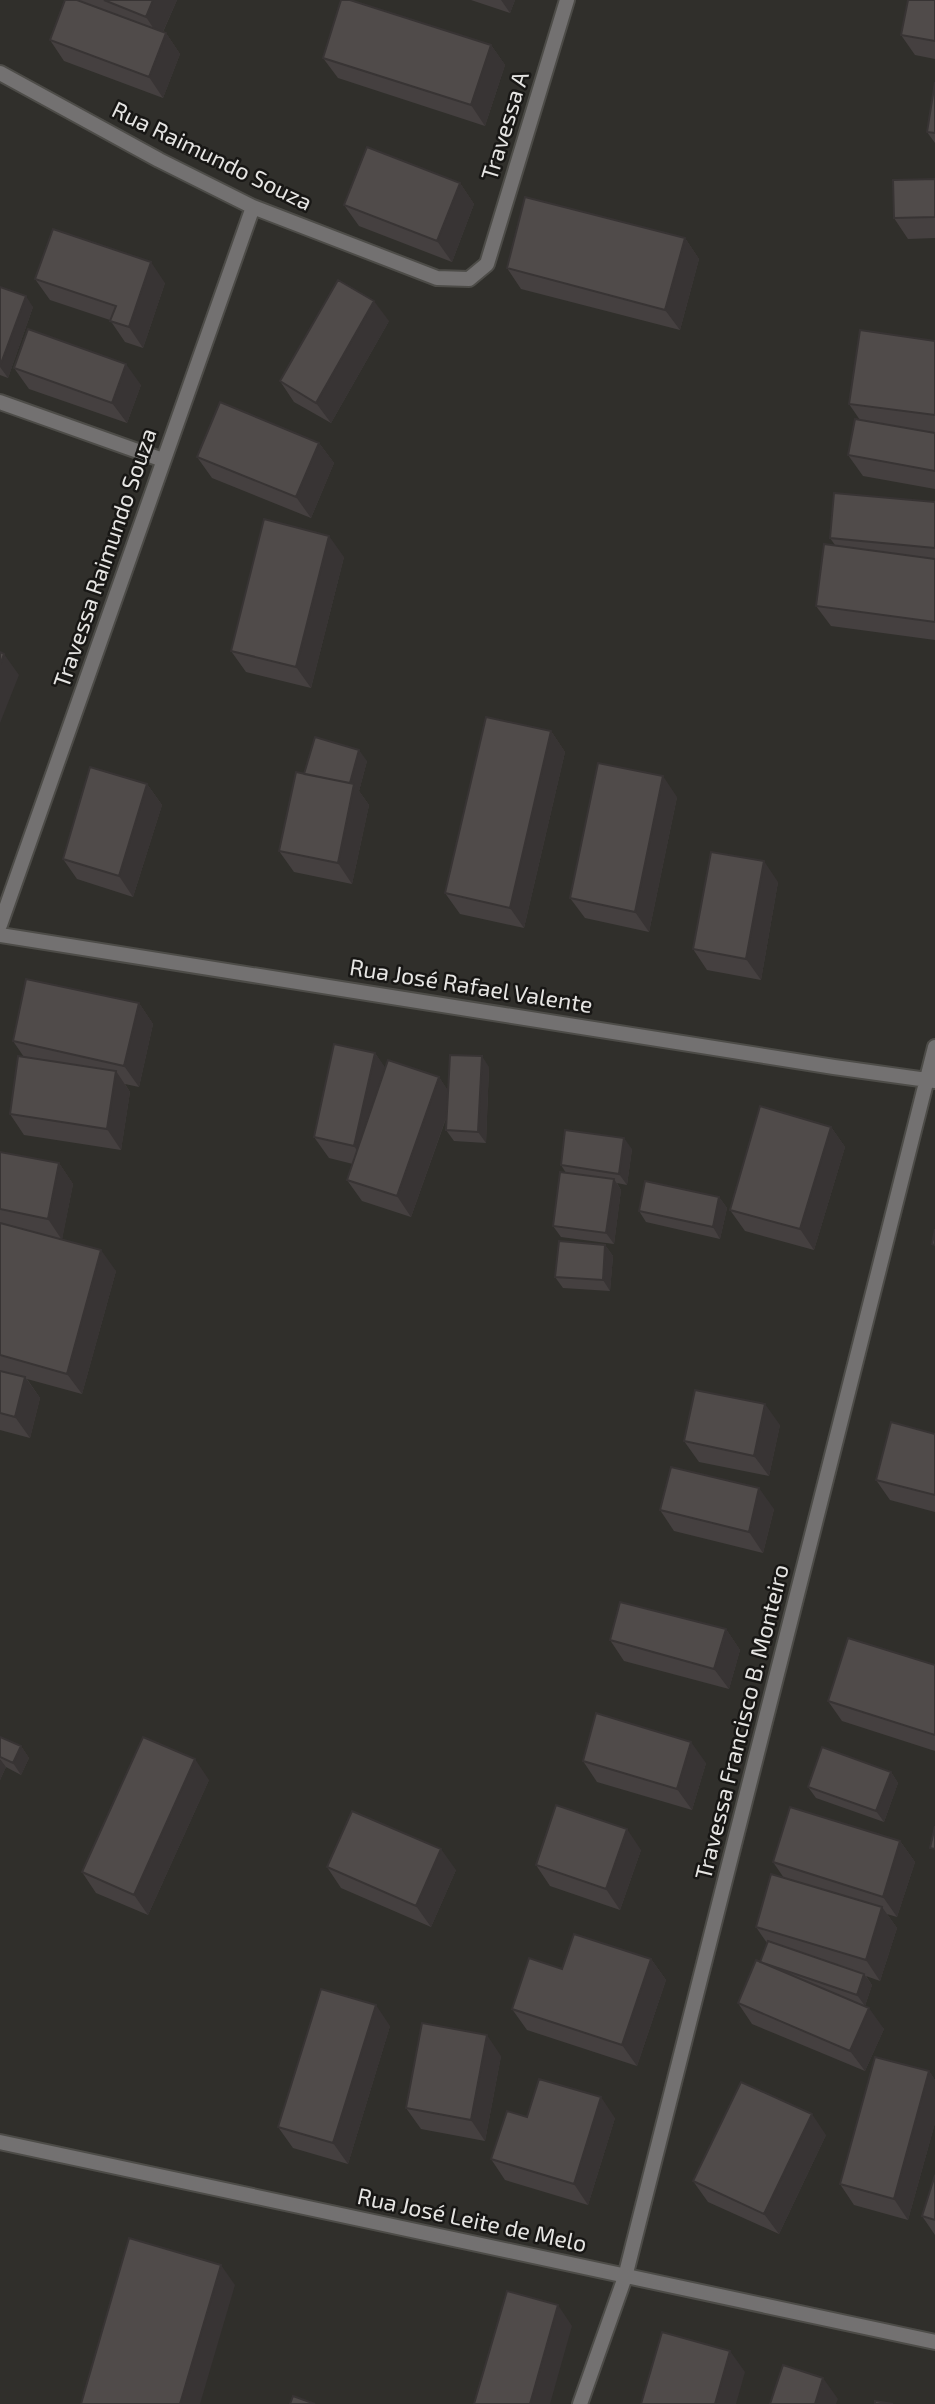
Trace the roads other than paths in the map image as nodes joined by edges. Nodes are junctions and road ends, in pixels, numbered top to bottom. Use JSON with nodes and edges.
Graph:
{"nodes":[{"id":1,"x":567,"y":0,"type":"edge"},
{"id":2,"x":0,"y":73,"type":"edge"},
{"id":3,"x":253,"y":207,"type":"junction"},
{"id":4,"x":487,"y":264,"type":"joint"},
{"id":5,"x":0,"y":402,"type":"edge"},
{"id":6,"x":163,"y":460,"type":"junction"},
{"id":7,"x":0,"y":925,"type":"edge"},
{"id":8,"x":0,"y":935,"type":"edge"},
{"id":9,"x":935,"y":1047,"type":"edge"},
{"id":10,"x":931,"y":1080,"type":"edge"},
{"id":11,"x":0,"y":2142,"type":"edge"},
{"id":12,"x":625,"y":2277,"type":"junction"},
{"id":13,"x":935,"y":2342,"type":"edge"},
{"id":14,"x":580,"y":2404,"type":"edge"}],
"edges":[{"from":1,"to":4,"type":"street","name":"Travessa A"},
{"from":2,"to":3,"type":"street","name":"Rua Raimundo Souza"},
{"from":3,"to":4,"type":"street","name":"Rua Raimundo Souza"},
{"from":3,"to":6,"type":"street","name":"Travessa Raimundo Souza"},
{"from":5,"to":6,"type":"street"},
{"from":6,"to":7,"type":"street","name":"Travessa Raimundo Souza"},
{"from":8,"to":10,"type":"street","name":"Rua José Rafael Valente"},
{"from":9,"to":10,"type":"street","name":"Travessa Francisco B. Monteiro"},
{"from":10,"to":12,"type":"street","name":"Travessa Francisco B. Monteiro"},
{"from":11,"to":12,"type":"street","name":"Rua José Leite de Melo"},
{"from":12,"to":13,"type":"street","name":"Rua José Leite de Melo"},
{"from":12,"to":14,"type":"street","name":"Travessa Francisco B. Monteiro"}]}
